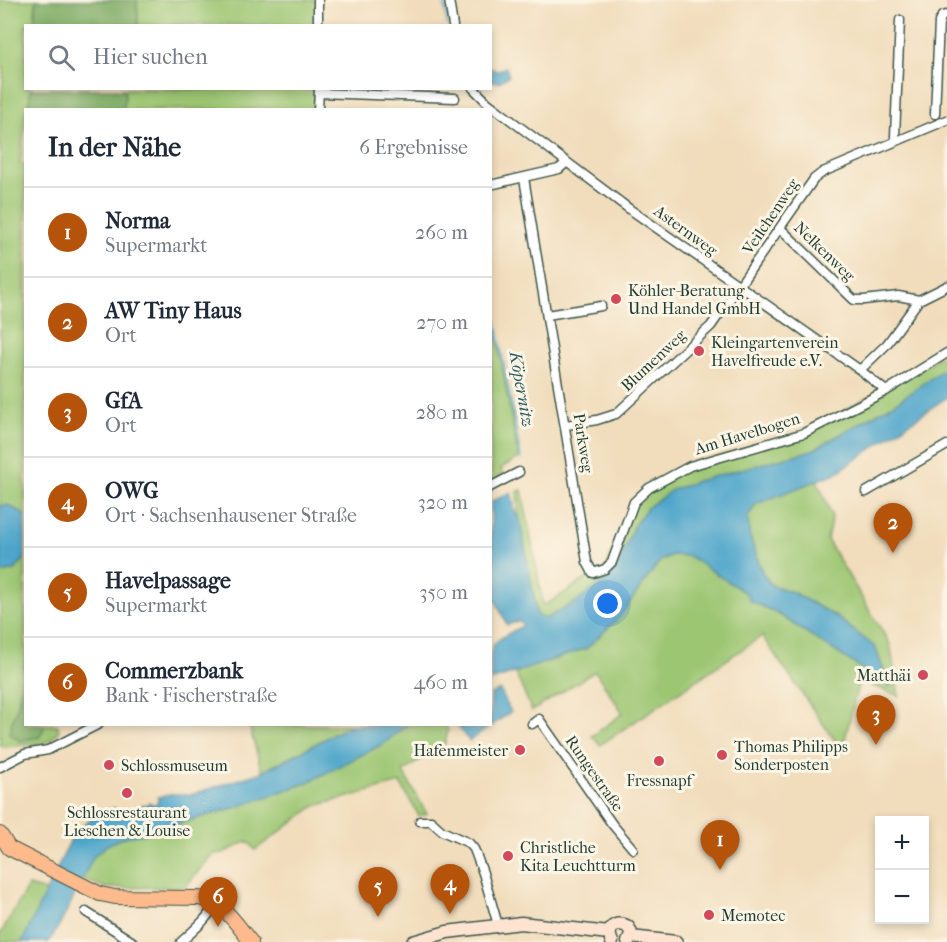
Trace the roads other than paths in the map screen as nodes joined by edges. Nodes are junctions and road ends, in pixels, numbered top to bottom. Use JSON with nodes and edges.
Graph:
{"nodes":[{"id":1,"x":318,"y":0,"type":"edge"},
{"id":2,"x":449,"y":0,"type":"edge"},
{"id":3,"x":947,"y":15,"type":"edge"},
{"id":4,"x":900,"y":20,"type":"dead end"},
{"id":5,"x":318,"y":24,"type":"edge"},
{"id":6,"x":453,"y":24,"type":"edge"},
{"id":7,"x":942,"y":68,"type":"edge"},
{"id":8,"x":475,"y":90,"type":"edge"},
{"id":9,"x":319,"y":91,"type":"edge"},
{"id":10,"x":455,"y":98,"type":"dead end"},
{"id":11,"x":318,"y":108,"type":"edge"},
{"id":12,"x":935,"y":114,"type":"dead end"},
{"id":13,"x":947,"y":120,"type":"edge"},
{"id":14,"x":896,"y":141,"type":"junction"},
{"id":15,"x":567,"y":162,"type":"junction"},
{"id":16,"x":524,"y":178,"type":"junction"},
{"id":17,"x":492,"y":184,"type":"edge"},
{"id":18,"x":780,"y":228,"type":"junction"},
{"id":19,"x":740,"y":285,"type":"junction"},
{"id":20,"x":947,"y":286,"type":"edge"},
{"id":21,"x":919,"y":300,"type":"junction"},
{"id":22,"x":601,"y":306,"type":"dead end"},
{"id":23,"x":547,"y":315,"type":"junction"},
{"id":24,"x":947,"y":353,"type":"edge"},
{"id":25,"x":860,"y":370,"type":"junction"},
{"id":26,"x":886,"y":391,"type":"junction"},
{"id":27,"x":566,"y":425,"type":"junction"},
{"id":28,"x":947,"y":445,"type":"edge"},
{"id":29,"x":519,"y":472,"type":"dead end"},
{"id":30,"x":492,"y":486,"type":"edge"},
{"id":31,"x":866,"y":492,"type":"dead end"},
{"id":32,"x":593,"y":573,"type":"joint"},
{"id":33,"x":532,"y":724,"type":"dead end"},
{"id":34,"x":95,"y":726,"type":"edge"},
{"id":35,"x":0,"y":767,"type":"edge"},
{"id":36,"x":420,"y":821,"type":"dead end"},
{"id":37,"x":0,"y":834,"type":"edge"},
{"id":38,"x":633,"y":849,"type":"dead end"},
{"id":39,"x":216,"y":902,"type":"junction"},
{"id":40,"x":86,"y":912,"type":"dead end"},
{"id":41,"x":498,"y":925,"type":"junction"},
{"id":42,"x":611,"y":937,"type":"edge"},
{"id":43,"x":630,"y":940,"type":"edge"},
{"id":44,"x":133,"y":942,"type":"edge"},
{"id":45,"x":181,"y":942,"type":"edge"},
{"id":46,"x":251,"y":942,"type":"edge"},
{"id":47,"x":413,"y":942,"type":"edge"},
{"id":48,"x":676,"y":942,"type":"edge"}],
"edges":[{"from":1,"to":5,"type":"street"},
{"from":2,"to":6,"type":"street"},
{"from":3,"to":7,"type":"street"},
{"from":4,"to":14,"type":"street"},
{"from":7,"to":12,"type":"street"},
{"from":8,"to":15,"type":"street","name":"Asternweg"},
{"from":9,"to":10,"type":"street"},
{"from":9,"to":11,"type":"street"},
{"from":13,"to":14,"type":"street","name":"Veilchenweg"},
{"from":14,"to":18,"type":"street","name":"Veilchenweg"},
{"from":15,"to":16,"type":"street"},
{"from":15,"to":19,"type":"street","name":"Asternweg"},
{"from":16,"to":17,"type":"street"},
{"from":16,"to":23,"type":"street","name":"Parkweg"},
{"from":18,"to":19,"type":"street","name":"Veilchenweg"},
{"from":18,"to":21,"type":"street","name":"Nelkenweg"},
{"from":19,"to":25,"type":"street","name":"Asternweg"},
{"from":19,"to":27,"type":"street","name":"Blumenweg"},
{"from":20,"to":21,"type":"street"},
{"from":21,"to":25,"type":"street"},
{"from":22,"to":23,"type":"street"},
{"from":23,"to":27,"type":"street","name":"Parkweg"},
{"from":24,"to":26,"type":"street","name":"Am Havelbogen"},
{"from":25,"to":26,"type":"street","name":"Asternweg"},
{"from":26,"to":32,"type":"street","name":"Am Havelbogen"},
{"from":27,"to":32,"type":"street","name":"Parkweg"},
{"from":28,"to":31,"type":"street"},
{"from":29,"to":30,"type":"street"},
{"from":33,"to":38,"type":"street","name":"Rungestraße"},
{"from":34,"to":35,"type":"street"},
{"from":36,"to":41,"type":"street"},
{"from":37,"to":39,"type":"main road"},
{"from":39,"to":45,"type":"street"},
{"from":39,"to":46,"type":"main road"},
{"from":40,"to":44,"type":"street"},
{"from":41,"to":42,"type":"main road"},
{"from":41,"to":47,"type":"main road"},
{"from":42,"to":43,"type":"main road"},
{"from":43,"to":48,"type":"main road"}]}
